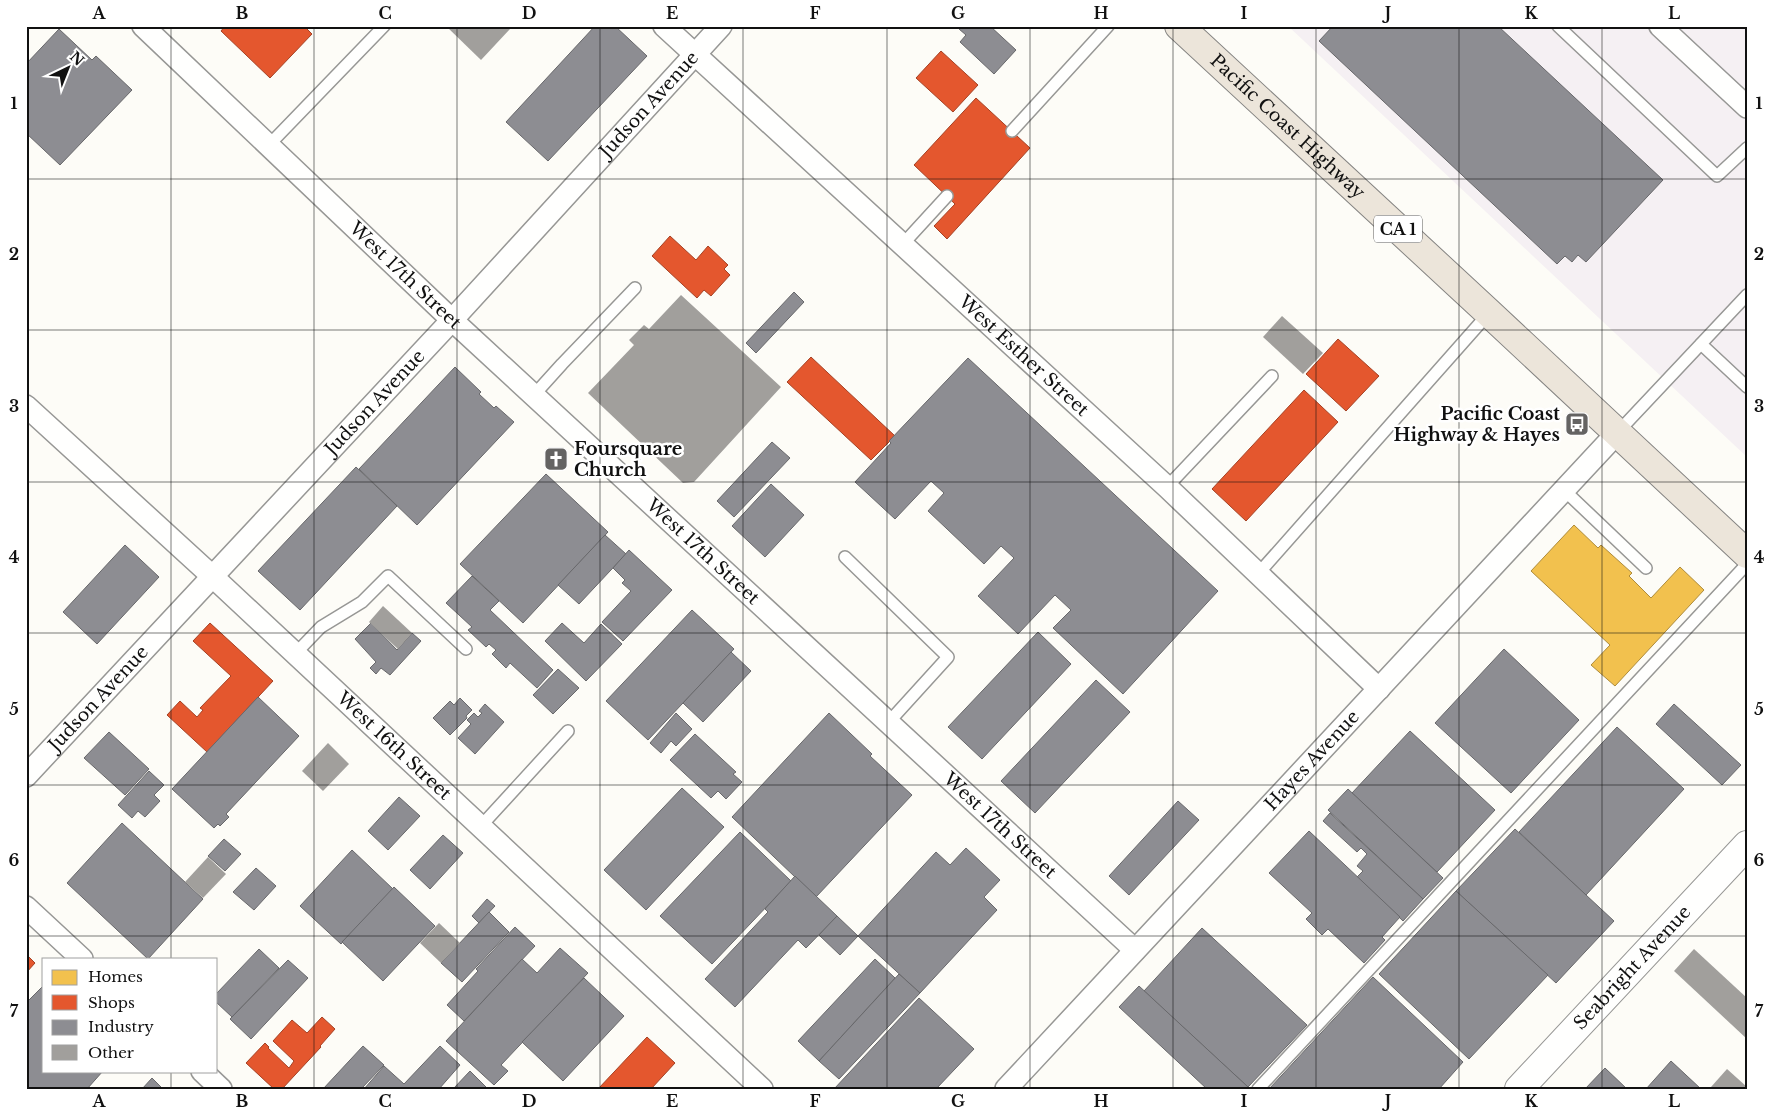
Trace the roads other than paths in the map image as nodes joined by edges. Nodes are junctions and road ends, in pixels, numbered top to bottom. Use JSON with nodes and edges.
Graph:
{"nodes":[{"id":1,"x":143,"y":26,"type":"edge"},
{"id":2,"x":384,"y":26,"type":"edge"},
{"id":3,"x":664,"y":26,"type":"edge"},
{"id":4,"x":721,"y":26,"type":"edge"},
{"id":5,"x":1108,"y":26,"type":"edge"},
{"id":6,"x":1179,"y":26,"type":"edge"},
{"id":7,"x":1558,"y":26,"type":"edge"},
{"id":8,"x":1660,"y":26,"type":"edge"},
{"id":9,"x":695,"y":54,"type":"junction"},
{"id":10,"x":1747,"y":106,"type":"edge"},
{"id":11,"x":1012,"y":131,"type":"dead end"},
{"id":12,"x":268,"y":146,"type":"junction"},
{"id":13,"x":1747,"y":148,"type":"edge"},
{"id":14,"x":947,"y":196,"type":"dead end"},
{"id":15,"x":903,"y":244,"type":"junction"},
{"id":16,"x":635,"y":288,"type":"dead end"},
{"id":17,"x":1747,"y":295,"type":"edge"},
{"id":18,"x":1489,"y":313,"type":"junction"},
{"id":19,"x":452,"y":320,"type":"junction"},
{"id":20,"x":1701,"y":344,"type":"junction"},
{"id":21,"x":1272,"y":376,"type":"dead end"},
{"id":22,"x":1747,"y":387,"type":"edge"},
{"id":23,"x":534,"y":395,"type":"junction"},
{"id":24,"x":26,"y":406,"type":"edge"},
{"id":25,"x":1618,"y":433,"type":"junction"},
{"id":26,"x":1167,"y":487,"type":"junction"},
{"id":27,"x":1564,"y":490,"type":"junction"},
{"id":28,"x":1747,"y":554,"type":"edge"},
{"id":29,"x":845,"y":557,"type":"dead end"},
{"id":30,"x":1747,"y":564,"type":"edge"},
{"id":31,"x":1646,"y":568,"type":"dead end"},
{"id":32,"x":1258,"y":574,"type":"junction"},
{"id":33,"x":212,"y":576,"type":"junction"},
{"id":34,"x":466,"y":649,"type":"dead end"},
{"id":35,"x":295,"y":654,"type":"junction"},
{"id":36,"x":1379,"y":689,"type":"junction"},
{"id":37,"x":888,"y":723,"type":"junction"},
{"id":38,"x":568,"y":731,"type":"dead end"},
{"id":39,"x":26,"y":776,"type":"edge"},
{"id":40,"x":481,"y":826,"type":"junction"},
{"id":41,"x":1747,"y":845,"type":"edge"},
{"id":42,"x":26,"y":907,"type":"edge"},
{"id":43,"x":1135,"y":950,"type":"junction"},
{"id":44,"x":81,"y":958,"type":"edge"},
{"id":45,"x":203,"y":1072,"type":"edge"},
{"id":46,"x":221,"y":1089,"type":"edge"},
{"id":47,"x":762,"y":1089,"type":"edge"},
{"id":48,"x":1006,"y":1089,"type":"edge"},
{"id":49,"x":1258,"y":1089,"type":"edge"},
{"id":50,"x":1519,"y":1089,"type":"edge"}],
"edges":[{"from":1,"to":12,"type":"street","name":"West 17th Street"},
{"from":2,"to":12,"type":"lane"},
{"from":3,"to":9,"type":"street","name":"West Esther Street"},
{"from":4,"to":9,"type":"street","name":"Judson Avenue"},
{"from":5,"to":11,"type":"lane"},
{"from":6,"to":18,"type":"highway","name":"Pacific Coast Highway","number":"CA 1"},
{"from":7,"to":13,"type":"lane"},
{"from":8,"to":10,"type":"street"},
{"from":9,"to":15,"type":"street","name":"West Esther Street"},
{"from":9,"to":19,"type":"street","name":"Judson Avenue"},
{"from":12,"to":19,"type":"street","name":"West 17th Street"},
{"from":14,"to":15,"type":"lane"},
{"from":15,"to":26,"type":"street","name":"West Esther Street"},
{"from":16,"to":23,"type":"lane"},
{"from":17,"to":20,"type":"lane"},
{"from":18,"to":25,"type":"highway","name":"Pacific Coast Highway","number":"CA 1"},
{"from":18,"to":32,"type":"lane"},
{"from":19,"to":23,"type":"street","name":"West 17th Street"},
{"from":19,"to":33,"type":"street","name":"Judson Avenue"},
{"from":20,"to":22,"type":"lane"},
{"from":20,"to":25,"type":"lane"},
{"from":21,"to":26,"type":"lane"},
{"from":23,"to":37,"type":"street","name":"West 17th Street"},
{"from":24,"to":33,"type":"street","name":"West 16th Street"},
{"from":25,"to":27,"type":"street","name":"Hayes Avenue"},
{"from":25,"to":28,"type":"highway","name":"Pacific Coast Highway","number":"CA 1"},
{"from":26,"to":32,"type":"street","name":"West Esther Street"},
{"from":27,"to":31,"type":"lane"},
{"from":27,"to":36,"type":"street","name":"Hayes Avenue"},
{"from":29,"to":37,"type":"lane"},
{"from":30,"to":49,"type":"lane"},
{"from":32,"to":36,"type":"street","name":"West Esther Street"},
{"from":33,"to":35,"type":"street","name":"West 16th Street"},
{"from":33,"to":39,"type":"street","name":"Judson Avenue"},
{"from":34,"to":35,"type":"lane"},
{"from":35,"to":40,"type":"street","name":"West 16th Street"},
{"from":36,"to":43,"type":"street","name":"Hayes Avenue"},
{"from":37,"to":43,"type":"street","name":"West 17th Street"},
{"from":38,"to":40,"type":"lane"},
{"from":40,"to":47,"type":"street","name":"West 16th Street"},
{"from":41,"to":50,"type":"street","name":"Seabright Avenue"},
{"from":42,"to":44,"type":"street"},
{"from":43,"to":48,"type":"street","name":"Hayes Avenue"},
{"from":45,"to":46,"type":"street"}]}
